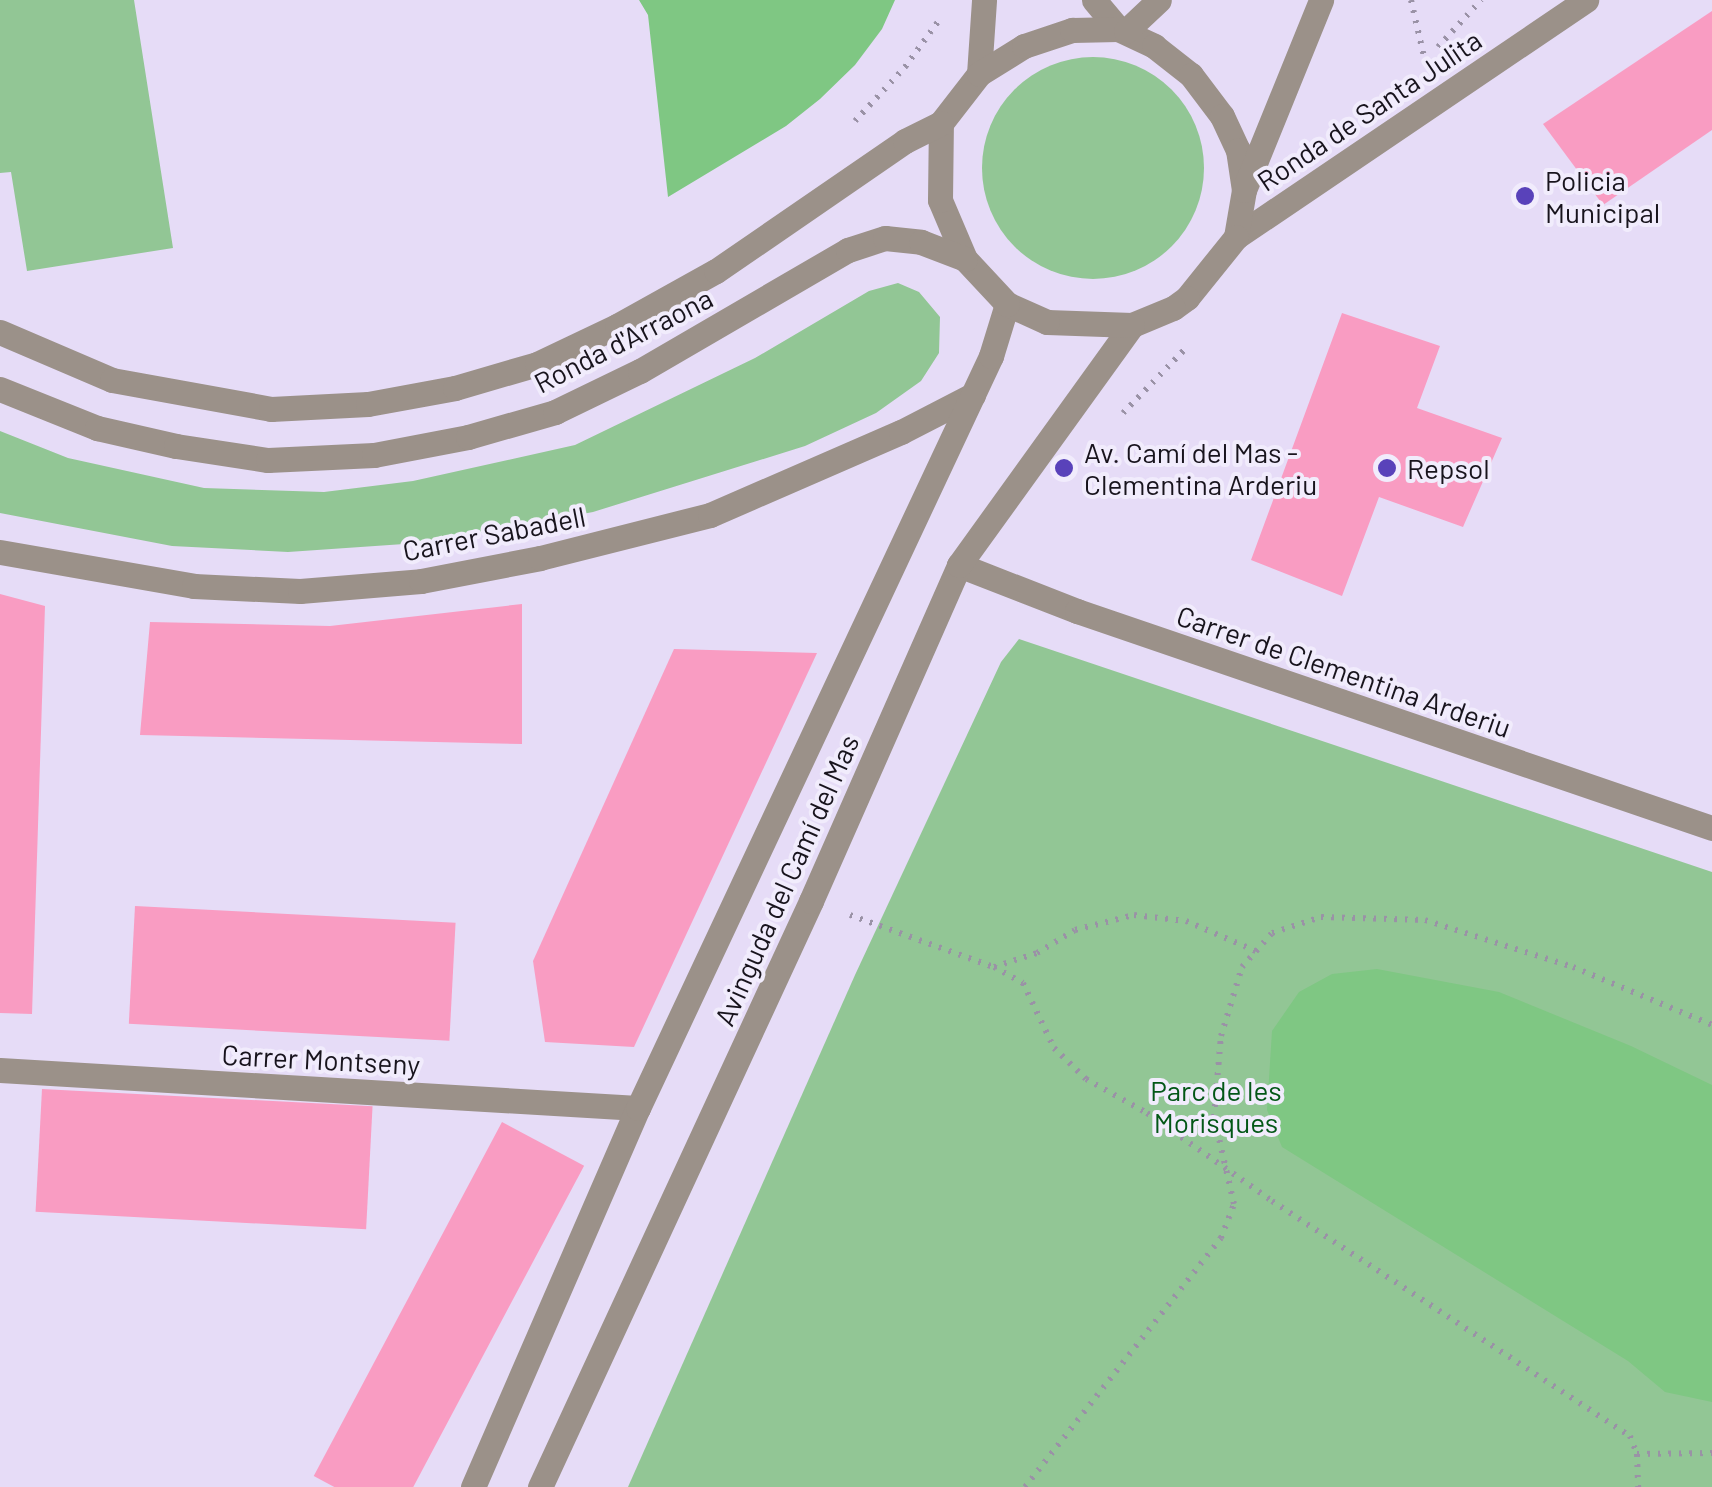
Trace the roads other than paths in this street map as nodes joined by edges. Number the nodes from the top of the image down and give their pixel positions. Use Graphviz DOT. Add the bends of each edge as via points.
graph roads {
  1 [pos="984,0"];
  2 [pos="1094,0"];
  3 [pos="1159,0"];
  4 [pos="1320,0"];
  5 [pos="1586,0"];
  6 [pos="1122,30"];
  7 [pos="979,74"];
  8 [pos="941,123"];
  9 [pos="1244,190"];
  10 [pos="1236,237"];
  11 [pos="964,259"];
  12 [pos="1007,304"];
  13 [pos="1132,326"];
  14 [pos="0,332"];
  15 [pos="0,389"];
  16 [pos="973,395"];
  17 [pos="0,552"];
  18 [pos="959,565"];
  19 [pos="1712,828"];
  20 [pos="0,1070"];
  21 [pos="638,1108"];
  22 [pos="474,1487"];
  23 [pos="540,1487"];
  1 -- 7 [label="street"];
  2 -- 6 [label="street"];
  3 -- 6 [label="street"];
  4 -- 9 [label="street"];
  5 -- 10 [label="street, Ronda de Santa Julita"];
  6 -- 7 [label="street" via="1056,35"];
  6 -- 9 [label="street" via="1190,75 1222,116 1238,150"];
  7 -- 8 [label="street"];
  8 -- 11 [label="street" via="940,200"];
  8 -- 14 [label="street, Ronda d'Arraona" via="716,270 617,326 537,364 456,388 368,404 271,409 112,380"];
  9 -- 10 [label="street"];
  10 -- 13 [label="street" via="1186,298"];
  11 -- 12 [label="street"];
  11 -- 15 [label="street, Ronda d'Arraona" via="920,242 884,238 848,250 556,412 374,455 268,460 176,446 97,428"];
  12 -- 13 [label="street" via="1047,322"];
  12 -- 16 [label="street, Avinguda del Camí del Mas"];
  13 -- 18 [label="street, Avinguda del Camí del Mas"];
  16 -- 17 [label="street, Carrer Sabadell" via="710,515 421,581 300,591 194,586"];
  16 -- 21 [label="street, Avinguda del Camí del Mas"];
  18 -- 19 [label="street, Carrer de Clementina Arderiu"];
  18 -- 23 [label="street, Avinguda del Camí del Mas"];
  20 -- 21 [label="street, Carrer Montseny"];
  21 -- 22 [label="street, Avinguda del Camí del Mas"];
}
